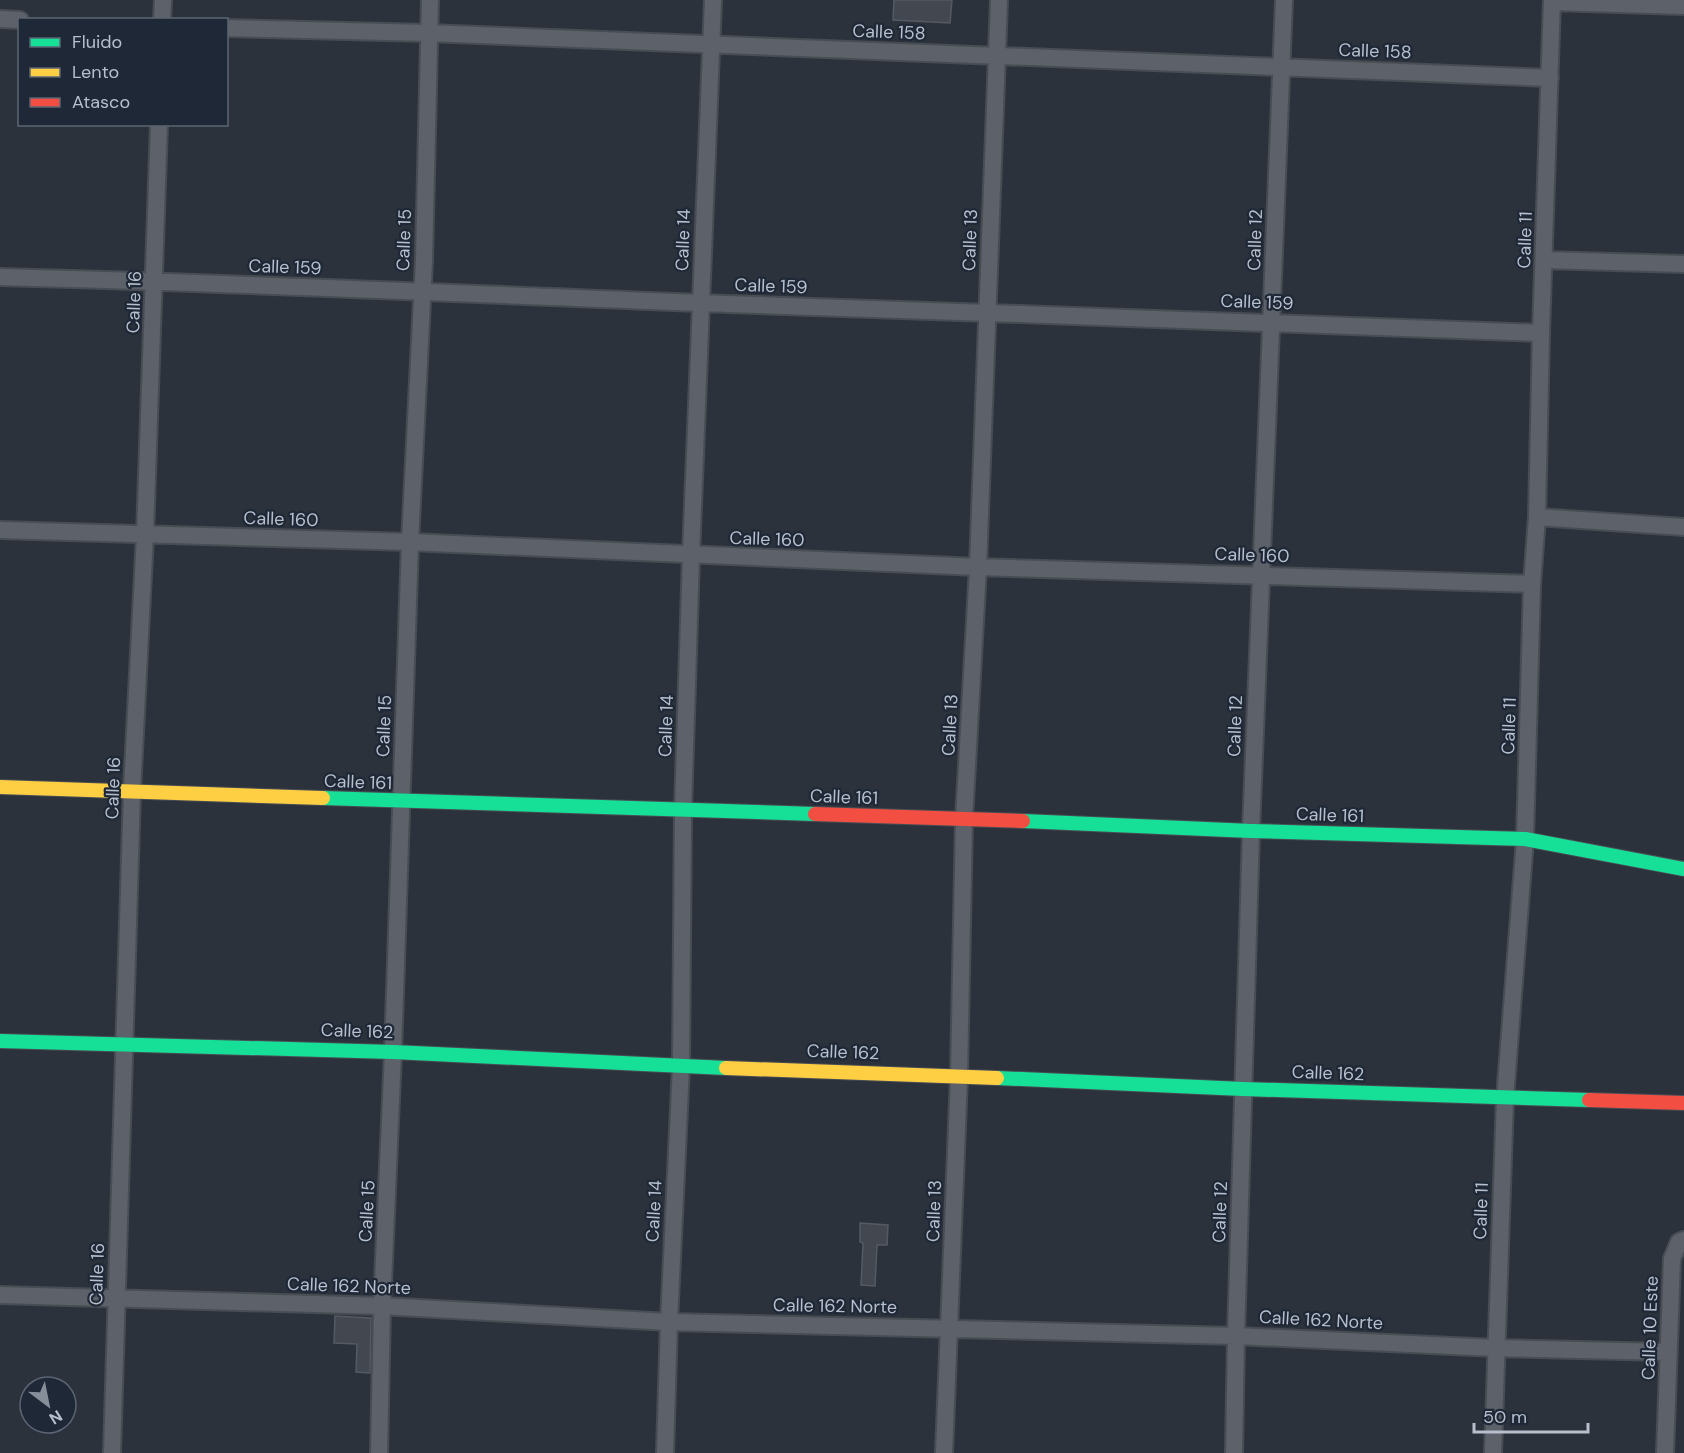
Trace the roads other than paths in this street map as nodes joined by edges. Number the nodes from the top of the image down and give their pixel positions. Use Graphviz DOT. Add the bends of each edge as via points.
graph roads {
  1 [pos="163,0"];
  2 [pos="429,0"];
  3 [pos="713,0"];
  4 [pos="999,0"];
  5 [pos="1284,0"];
  6 [pos="1552,1"];
  7 [pos="1684,6"];
  8 [pos="162,18"];
  9 [pos="0,19"];
  10 [pos="18,20"];
  11 [pos="228,28"];
  12 [pos="428,33"];
  13 [pos="710,46"];
  14 [pos="997,56"];
  15 [pos="1282,66"];
  16 [pos="1550,78"];
  17 [pos="159,126"];
  18 [pos="1544,260"];
  19 [pos="1684,264"];
  20 [pos="0,277"];
  21 [pos="154,281"];
  22 [pos="422,292"];
  23 [pos="700,303"];
  24 [pos="986,314"];
  25 [pos="1272,321"];
  26 [pos="1541,333"];
  27 [pos="1538,517"];
  28 [pos="1684,527"];
  29 [pos="0,530"];
  30 [pos="145,535"];
  31 [pos="410,542"];
  32 [pos="691,556"];
  33 [pos="978,567"];
  34 [pos="1261,575"];
  35 [pos="1532,584"];
  36 [pos="0,788"];
  37 [pos="132,791"];
  38 [pos="401,801"];
  39 [pos="683,810"];
  40 [pos="964,819"];
  41 [pos="1251,831"];
  42 [pos="1525,839"];
  43 [pos="1684,869"];
  44 [pos="0,1041"];
  45 [pos="124,1044"];
  46 [pos="393,1052"];
  47 [pos="681,1066"];
  48 [pos="959,1076"];
  49 [pos="1243,1089"];
  50 [pos="1504,1098"];
  51 [pos="1684,1103"];
  52 [pos="1682,1241"];
  53 [pos="0,1295"];
  54 [pos="116,1299"];
  55 [pos="382,1306"];
  56 [pos="669,1322"];
  57 [pos="950,1328"];
  58 [pos="1236,1336"];
  59 [pos="1496,1348"];
  60 [pos="1668,1352"];
  61 [pos="112,1453"];
  62 [pos="379,1453"];
  63 [pos="665,1453"];
  64 [pos="945,1453"];
  65 [pos="1234,1453"];
  66 [pos="1492,1453"];
  67 [pos="1665,1453"];
  1 -- 8 [label="street"];
  2 -- 12 [label="street, Calle 15"];
  3 -- 13 [label="street, Calle 14"];
  4 -- 14 [label="street, Calle 13"];
  5 -- 15 [label="street, Calle 12"];
  6 -- 7 [label="street"];
  6 -- 16 [label="street, Calle 11"];
  9 -- 10 [label="street"];
  11 -- 12 [label="street, Calle 158"];
  12 -- 13 [label="street, Calle 158"];
  12 -- 22 [label="street, Calle 15"];
  13 -- 14 [label="street, Calle 158"];
  13 -- 23 [label="street, Calle 14"];
  14 -- 15 [label="street, Calle 158"];
  14 -- 24 [label="street, Calle 13"];
  15 -- 16 [label="street, Calle 158"];
  15 -- 25 [label="street, Calle 12"];
  16 -- 18 [label="street, Calle 11"];
  17 -- 21 [label="street, Calle 16"];
  18 -- 19 [label="street"];
  18 -- 26 [label="street, Calle 11"];
  20 -- 21 [label="street, Calle 159"];
  21 -- 22 [label="street, Calle 159"];
  21 -- 30 [label="street, Calle 16"];
  22 -- 23 [label="street, Calle 159"];
  22 -- 31 [label="street, Calle 15"];
  23 -- 24 [label="street, Calle 159"];
  23 -- 32 [label="street, Calle 14"];
  24 -- 25 [label="street, Calle 159"];
  24 -- 33 [label="street, Calle 13"];
  25 -- 26 [label="street, Calle 159"];
  25 -- 34 [label="street, Calle 12"];
  26 -- 27 [label="street, Calle 11"];
  27 -- 28 [label="street"];
  27 -- 35 [label="street, Calle 11"];
  29 -- 30 [label="street, Calle 160"];
  30 -- 31 [label="street, Calle 160"];
  30 -- 37 [label="street, Calle 16"];
  31 -- 32 [label="street, Calle 160"];
  31 -- 38 [label="street, Calle 15"];
  32 -- 33 [label="street, Calle 160"];
  32 -- 39 [label="street, Calle 14"];
  33 -- 34 [label="street, Calle 160"];
  33 -- 40 [label="street, Calle 13"];
  34 -- 35 [label="street, Calle 160"];
  34 -- 41 [label="street, Calle 12"];
  35 -- 42 [label="street, Calle 11"];
  36 -- 37 [label="street, Calle 161"];
  37 -- 38 [label="street, Calle 161"];
  37 -- 45 [label="street, Calle 16"];
  38 -- 39 [label="street, Calle 161"];
  38 -- 46 [label="street, Calle 15"];
  39 -- 40 [label="street, Calle 161"];
  39 -- 47 [label="street, Calle 14"];
  40 -- 41 [label="street, Calle 161"];
  40 -- 48 [label="street, Calle 13"];
  41 -- 42 [label="street, Calle 161"];
  41 -- 49 [label="street, Calle 12"];
  42 -- 43 [label="street, Calle 161"];
  42 -- 50 [label="street, Calle 11"];
  44 -- 45 [label="street, Calle 162"];
  45 -- 46 [label="street, Calle 162"];
  45 -- 54 [label="street, Calle 16"];
  46 -- 47 [label="street, Calle 162"];
  46 -- 55 [label="street, Calle 15"];
  47 -- 48 [label="street, Calle 162"];
  47 -- 56 [label="street, Calle 14"];
  48 -- 49 [label="street, Calle 162"];
  48 -- 57 [label="street, Calle 13"];
  49 -- 50 [label="street, Calle 162"];
  49 -- 58 [label="street, Calle 12"];
  50 -- 51 [label="street, Calle 162"];
  50 -- 59 [label="street, Calle 11"];
  52 -- 60 [label="street, Calle 10 Este" via="1672,1259"];
  53 -- 54 [label="street, Calle 162 Norte"];
  54 -- 55 [label="street, Calle 162 Norte"];
  54 -- 61 [label="street, Calle 16"];
  55 -- 56 [label="street, Calle 162 Norte"];
  55 -- 62 [label="street, Calle 15"];
  56 -- 57 [label="street, Calle 162 Norte"];
  56 -- 63 [label="street, Calle 14"];
  57 -- 58 [label="street, Calle 162 Norte"];
  57 -- 64 [label="street, Calle 13"];
  58 -- 59 [label="street, Calle 162 Norte"];
  58 -- 65 [label="street, Calle 12"];
  59 -- 60 [label="street, Calle 162 Norte"];
  59 -- 66 [label="street, Calle 11"];
  60 -- 67 [label="street, Calle 10 Este"];
}
